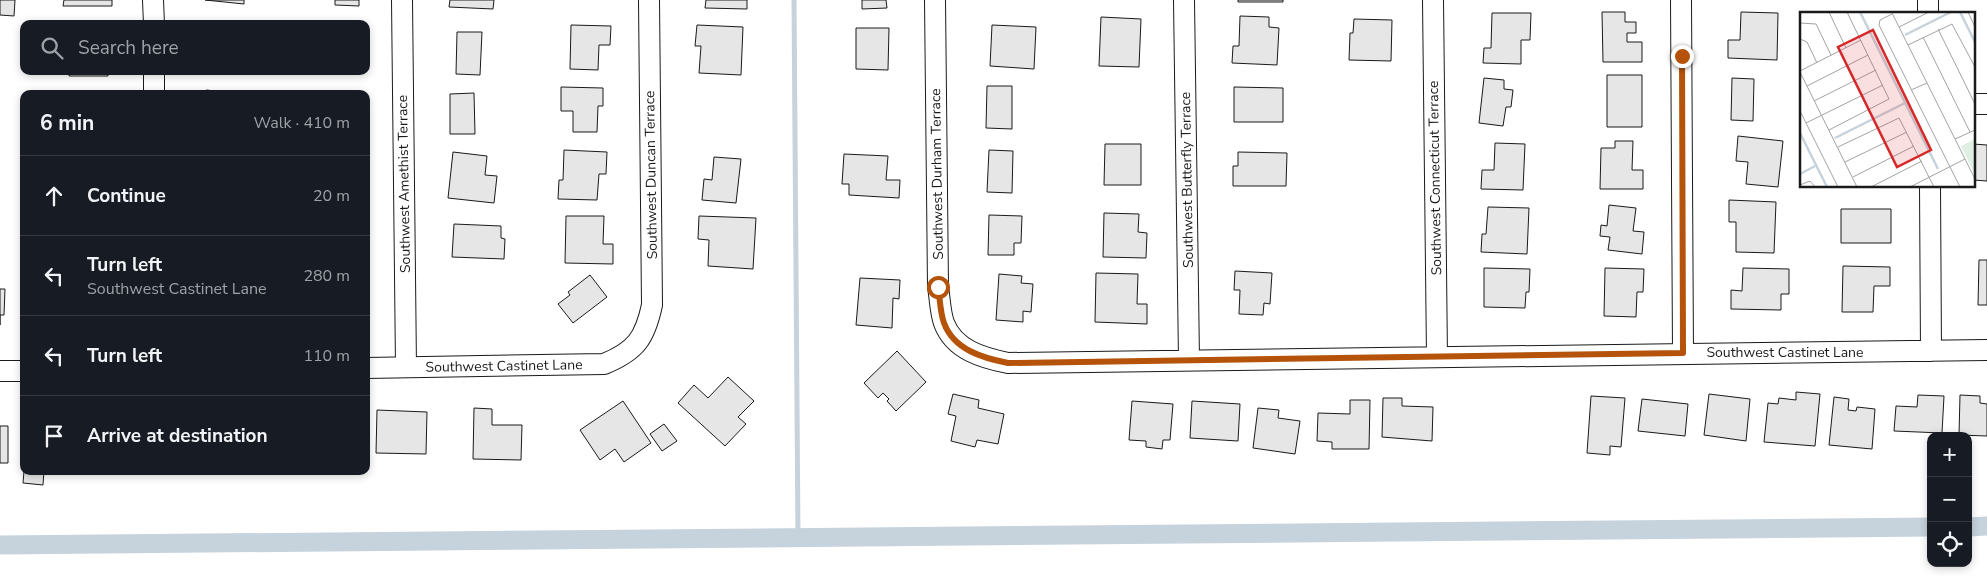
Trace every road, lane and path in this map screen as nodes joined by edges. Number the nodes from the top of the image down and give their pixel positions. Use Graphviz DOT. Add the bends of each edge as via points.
graph roads {
  1 [pos="153,0"];
  2 [pos="402,0"];
  3 [pos="649,0"];
  4 [pos="935,0"];
  5 [pos="1184,0"];
  6 [pos="1434,0"];
  7 [pos="1681,0"];
  8 [pos="154,20"];
  9 [pos="154,75"];
  10 [pos="154,90"];
  11 [pos="1974,104"];
  12 [pos="1987,104"];
  13 [pos="1930,188"];
  14 [pos="958,344"];
  15 [pos="636,346"];
  16 [pos="1987,350"];
  17 [pos="1930,351"];
  18 [pos="1683,353"];
  19 [pos="1437,357"];
  20 [pos="1189,360"];
  21 [pos="406,367"];
  22 [pos="370,368"];
  23 [pos="0,371"];
  24 [pos="20,371"];
  1 -- 8 [label="street"];
  2 -- 21 [label="street, Southwest Amethist Terrace"];
  3 -- 15 [label="street, Southwest Duncan Terrace" via="652,305 647,327"];
  4 -- 14 [label="street, Southwest Durham Terrace" via="938,287 944,323"];
  5 -- 20 [label="street, Southwest Butterfly Terrace"];
  6 -- 19 [label="street, Southwest Connecticut Terrace"];
  7 -- 18 [label="street"];
  9 -- 10 [label="street"];
  11 -- 12 [label="street"];
  13 -- 17 [label="street"];
  14 -- 20 [label="street, Southwest Castinet Lane" via="982,358 1008,363"];
  15 -- 21 [label="street, Southwest Castinet Lane" via="622,357 604,364"];
  16 -- 17 [label="street, Southwest Castinet Lane"];
  17 -- 18 [label="street, Southwest Castinet Lane"];
  18 -- 19 [label="street, Southwest Castinet Lane"];
  19 -- 20 [label="street, Southwest Castinet Lane"];
  21 -- 22 [label="street, Southwest Castinet Lane"];
  23 -- 24 [label="street"];
}
